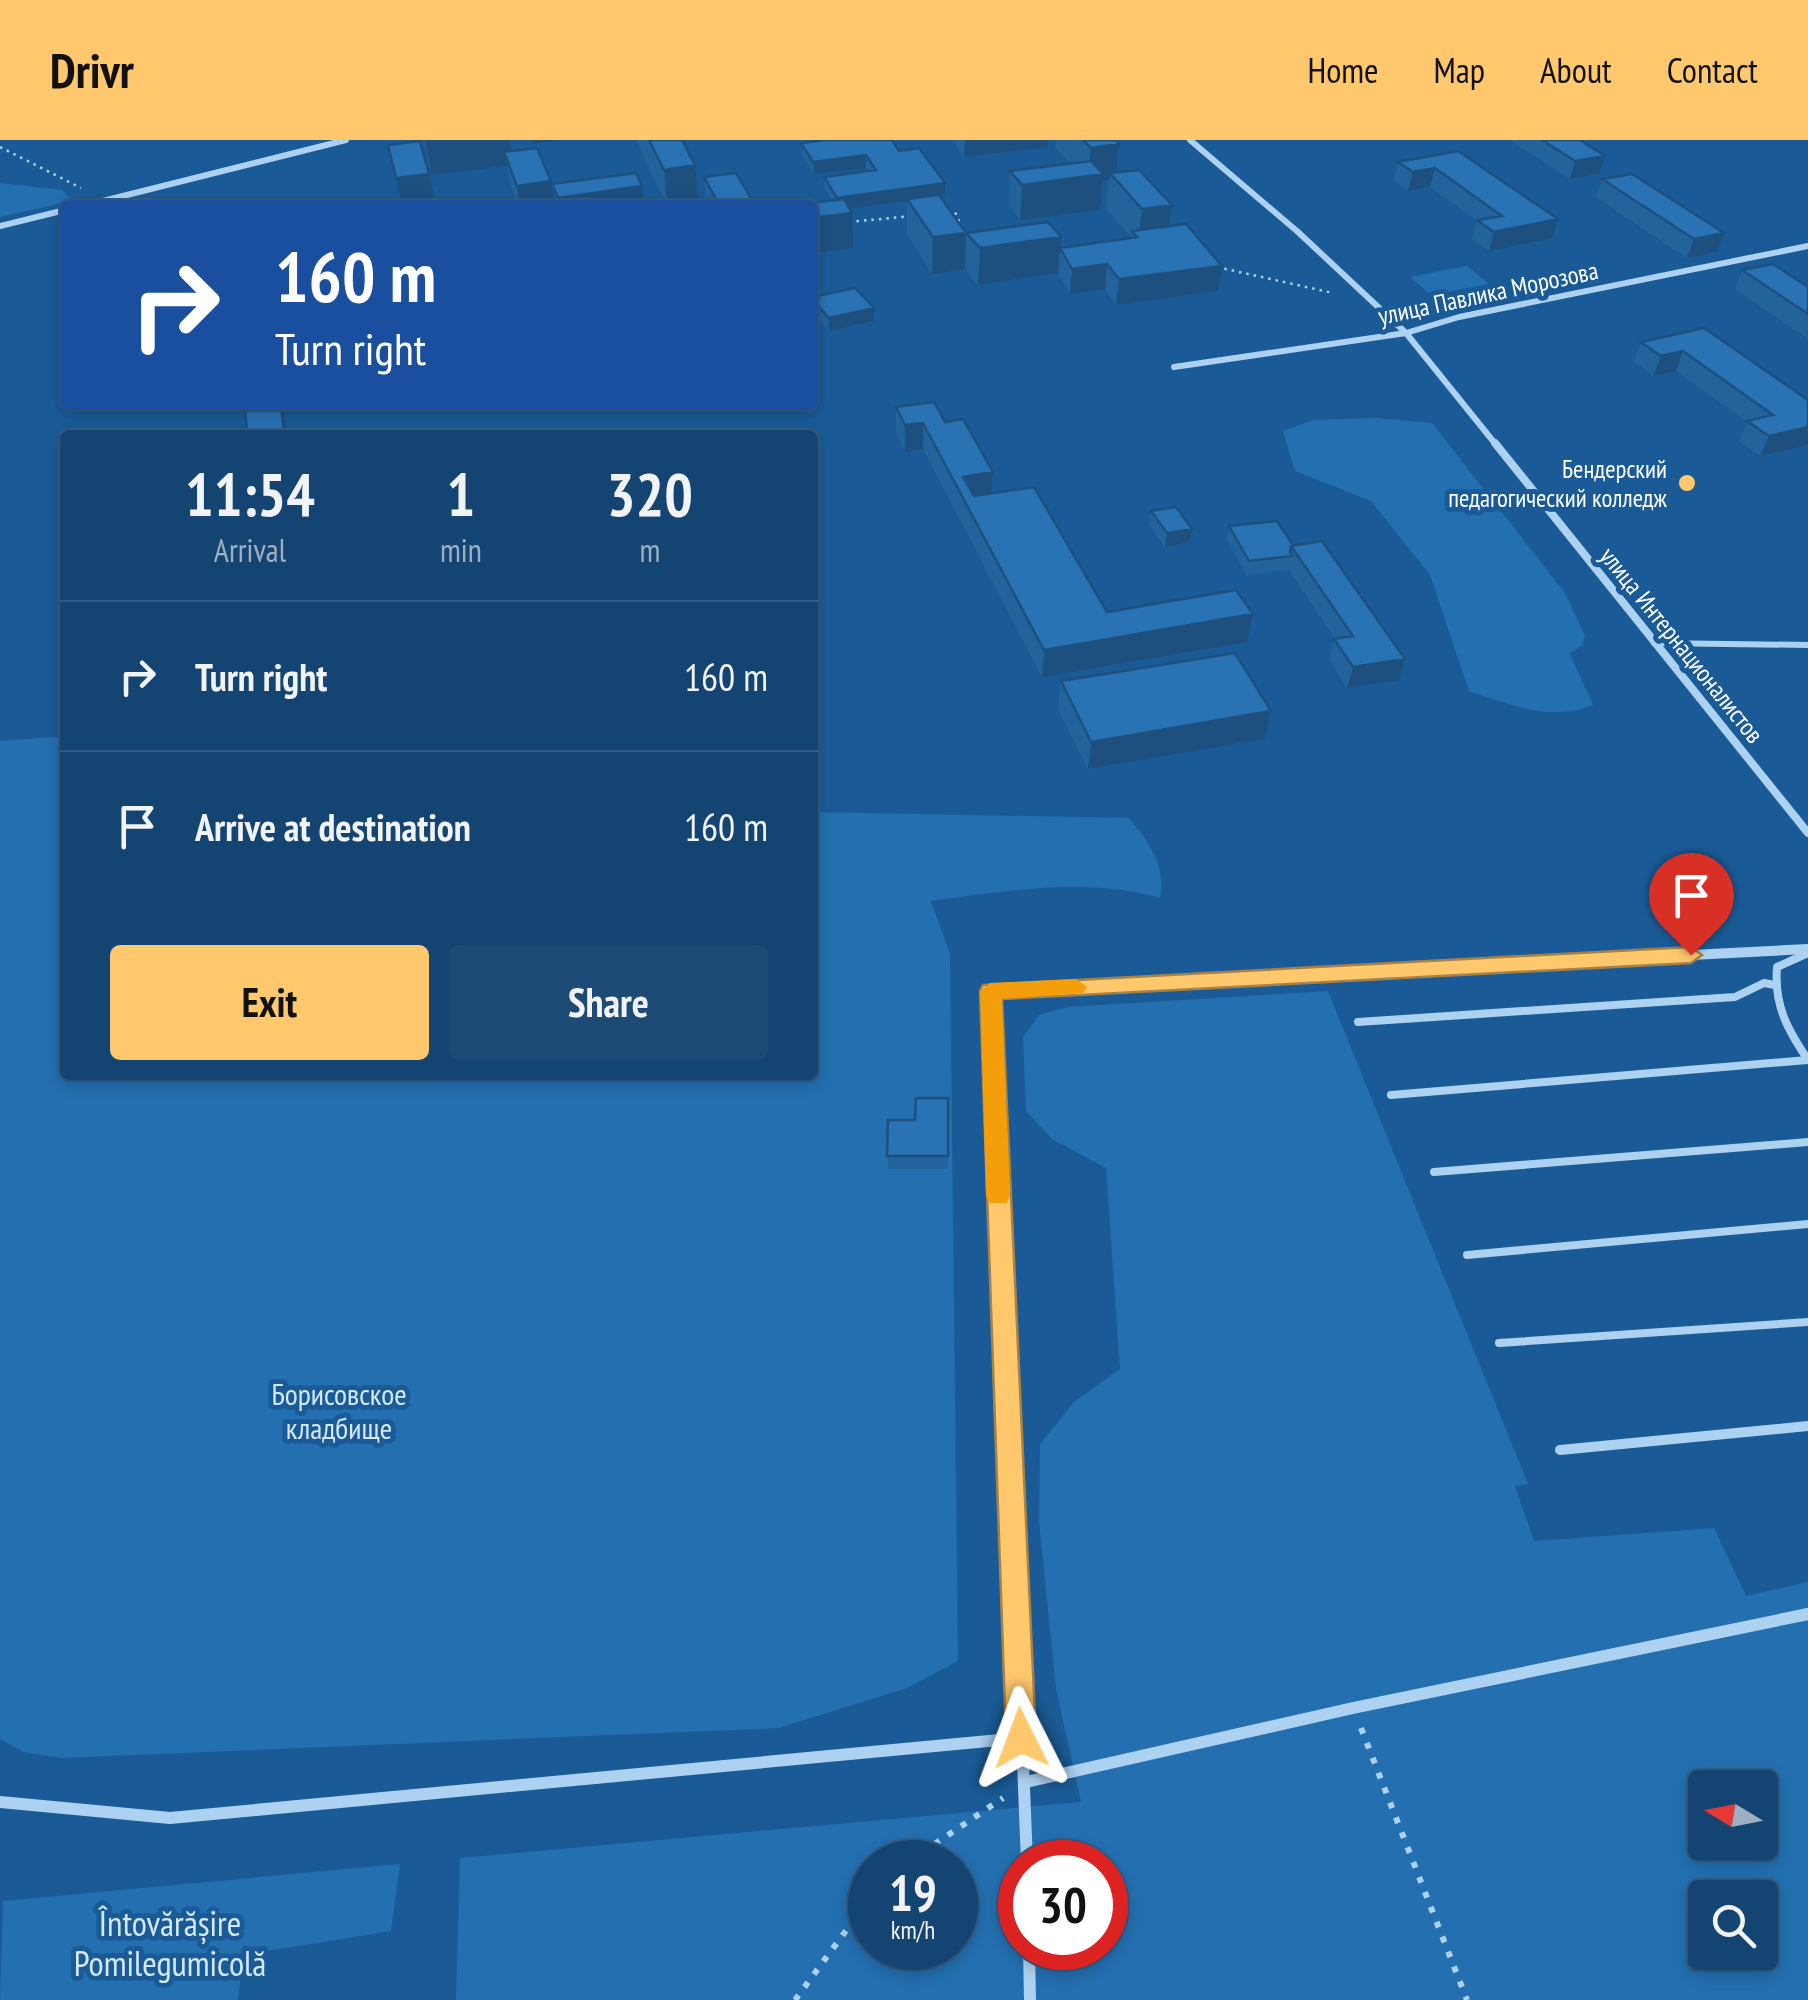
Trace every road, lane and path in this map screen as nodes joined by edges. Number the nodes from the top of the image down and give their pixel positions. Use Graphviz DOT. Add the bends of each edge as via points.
graph roads {
  1 [pos="346,140"];
  2 [pos="1190,140"];
  3 [pos="0,147"];
  4 [pos="106,200"];
  5 [pos="60,211"];
  6 [pos="937,214"];
  7 [pos="920,216"];
  8 [pos="849,222"];
  9 [pos="0,226"];
  10 [pos="960,226"];
  11 [pos="1808,246"];
  12 [pos="1215,267"];
  13 [pos="1370,300"];
  14 [pos="1406,333"];
  15 [pos="1174,367"];
  16 [pos="1654,644"];
  17 [pos="1808,645"];
  18 [pos="1808,833"];
  19 [pos="1808,951"];
  20 [pos="1775,984"];
  21 [pos="1358,1022"];
  22 [pos="1808,1060"];
  23 [pos="1392,1095"];
  24 [pos="1808,1142"];
  25 [pos="1434,1172"];
  26 [pos="1808,1224"];
  27 [pos="1467,1254"];
  28 [pos="1808,1322"];
  29 [pos="1499,1343"];
  30 [pos="1808,1426"];
  31 [pos="1560,1450"];
  32 [pos="1808,1614"];
  33 [pos="1353,1708"];
  34 [pos="1021,1738"];
  35 [pos="1026,1782"];
  36 [pos="0,1802"];
  37 [pos="940,1840"];
  38 [pos="1027,1840"];
  39 [pos="848,1928"];
  40 [pos="1029,1970"];
  41 [pos="795,2000"];
  42 [pos="1030,2000"];
  43 [pos="1467,2000"];
  1 -- 4 [label="street"];
  2 -- 13 [label="street, улица Интернационалистов"];
  3 -- 4 [label="path"];
  5 -- 9 [label="street"];
  6 -- 10 [label="path" via="955,212"];
  7 -- 8 [label="path"];
  11 -- 14 [label="street, улица Павлика Морозова"];
  12 -- 13 [label="path"];
  13 -- 14 [label="street, улица Интернационалистов"];
  14 -- 15 [label="street, улица Павлика Морозова"];
  14 -- 16 [label="street, улица Интернационалистов"];
  16 -- 17 [label="lane"];
  16 -- 18 [label="street, улица Интернационалистов"];
  19 -- 20 [label="lane" via="1777,967"];
  19 -- 34 [label="street" via="990,991"];
  20 -- 21 [label="lane" via="1764,982 1736,997"];
  20 -- 22 [label="lane" via="1784,1027"];
  22 -- 23 [label="lane"];
  24 -- 25 [label="lane"];
  26 -- 27 [label="lane"];
  28 -- 29 [label="lane"];
  30 -- 31 [label="lane"];
  32 -- 33 [label="street"];
  33 -- 35 [label="street"];
  33 -- 43 [label="path"];
  34 -- 35 [label="street"];
  34 -- 36 [label="street" via="170,1818"];
  35 -- 37 [label="path"];
  35 -- 38 [label="street"];
  39 -- 41 [label="path"];
  40 -- 42 [label="street"];
}
